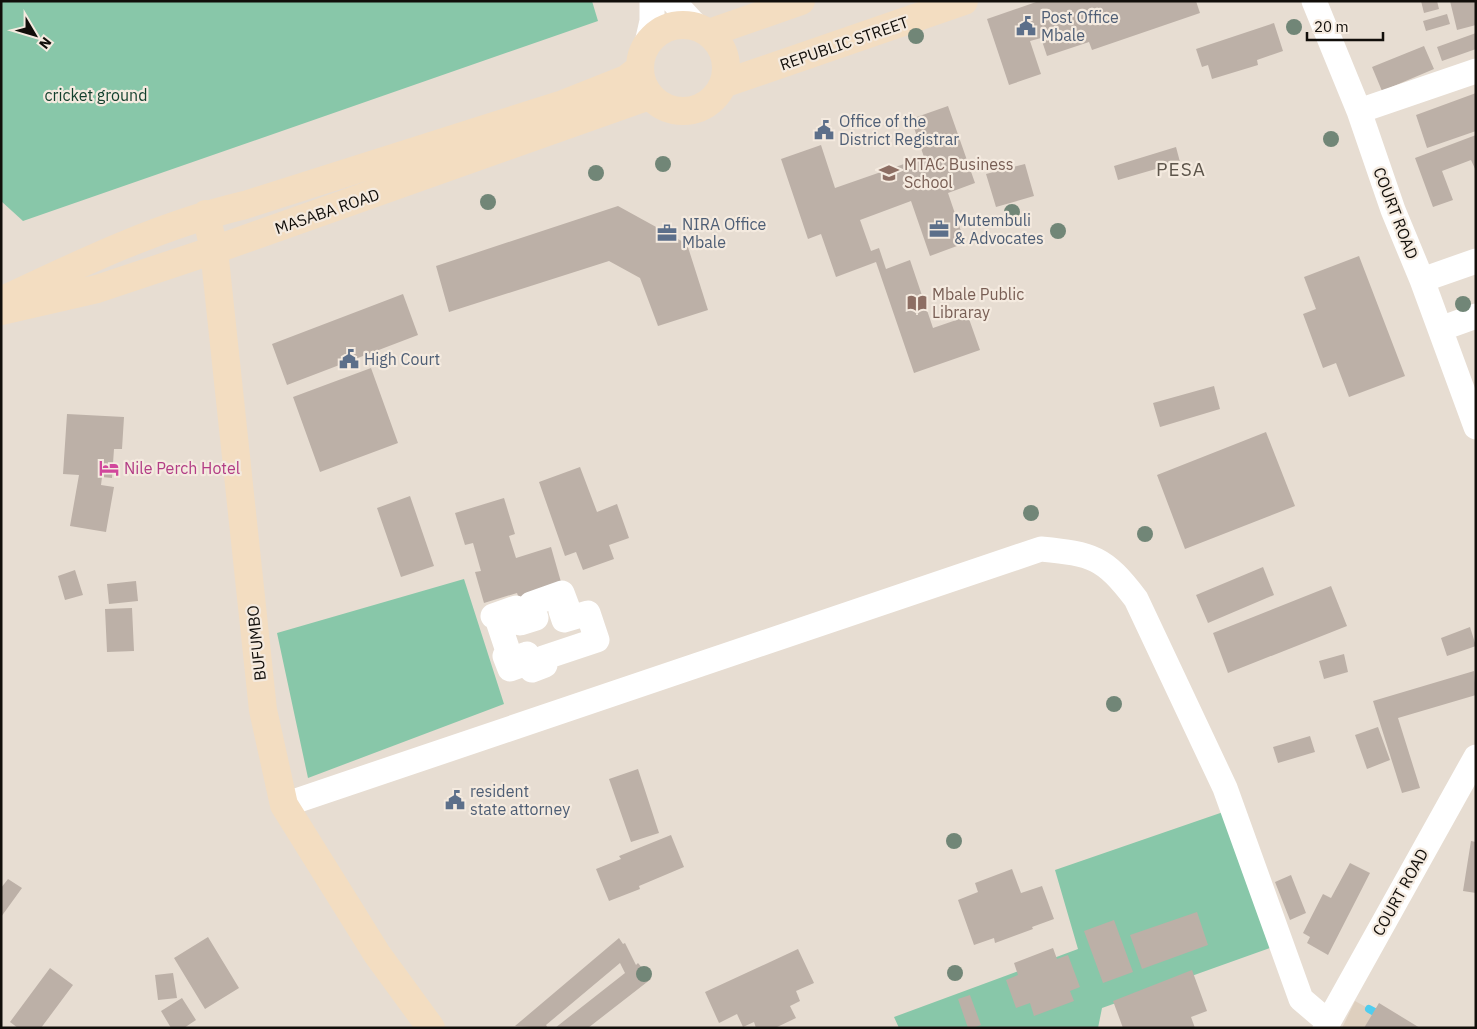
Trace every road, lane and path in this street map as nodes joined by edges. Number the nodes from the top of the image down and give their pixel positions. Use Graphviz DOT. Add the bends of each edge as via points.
graph roads {
  1 [pos="652,1"];
  2 [pos="673,1"];
  3 [pos="801,1"];
  4 [pos="964,1"];
  5 [pos="1314,1"];
  6 [pos="703,30"];
  7 [pos="647,43"];
  8 [pos="639,69"];
  9 [pos="1476,71"];
  10 [pos="724,84"];
  11 [pos="648,96"];
  12 [pos="1359,111"];
  13 [pos="206,214"];
  14 [pos="214,250"];
  15 [pos="1476,261"];
  16 [pos="1422,280"];
  17 [pos="1,300"];
  18 [pos="1,311"];
  19 [pos="1476,316"];
  20 [pos="1440,329"];
  21 [pos="1476,427"];
  22 [pos="493,616"];
  23 [pos="1476,757"];
  24 [pos="284,805"];
  25 [pos="1326,1025"];
  26 [pos="431,1028"];
  1 -- 7 [label="street"];
  2 -- 6 [label="street"];
  3 -- 6 [label="street"];
  4 -- 10 [label="street, REPUBLIC STREET"];
  5 -- 12 [label="street, COURT ROAD"];
  6 -- 7 [label="street" via="679,25 661,30"];
  6 -- 10 [label="street" via="721,47 726,65"];
  7 -- 8 [label="street"];
  8 -- 11 [label="street"];
  8 -- 13 [label="street" via="626,80 564,104"];
  9 -- 12 [label="street"];
  10 -- 11 [label="street" via="710,102 690,112 667,109"];
  11 -- 14 [label="street, MASABA ROAD"];
  12 -- 16 [label="street, COURT ROAD" via="1393,210"];
  13 -- 14 [label="street, BUFUMBO"];
  13 -- 17 [label="street" via="85,260"];
  14 -- 18 [label="street, MASABA ROAD" via="98,289"];
  14 -- 24 [label="street, BUFUMBO" via="264,710"];
  15 -- 16 [label="street"];
  16 -- 20 [label="street, COURT ROAD"];
  19 -- 20 [label="street"];
  20 -- 21 [label="street, COURT ROAD"];
  22 -- 22 [label="street" via="516,608 520,623 536,618 531,604 562,594 568,609 561,611 564,620 588,612 597,640 543,658 545,665 532,670 527,654 521,656 524,664 510,669 504,638 496,615"];
  23 -- 25 [label="street, COURT ROAD"];
  24 -- 25 [label="street" via="1040,549 1068,551 1095,558 1119,576 1136,599 1225,788 1301,998"];
  24 -- 26 [label="street, BUFUMBO" via="377,954"];
}
